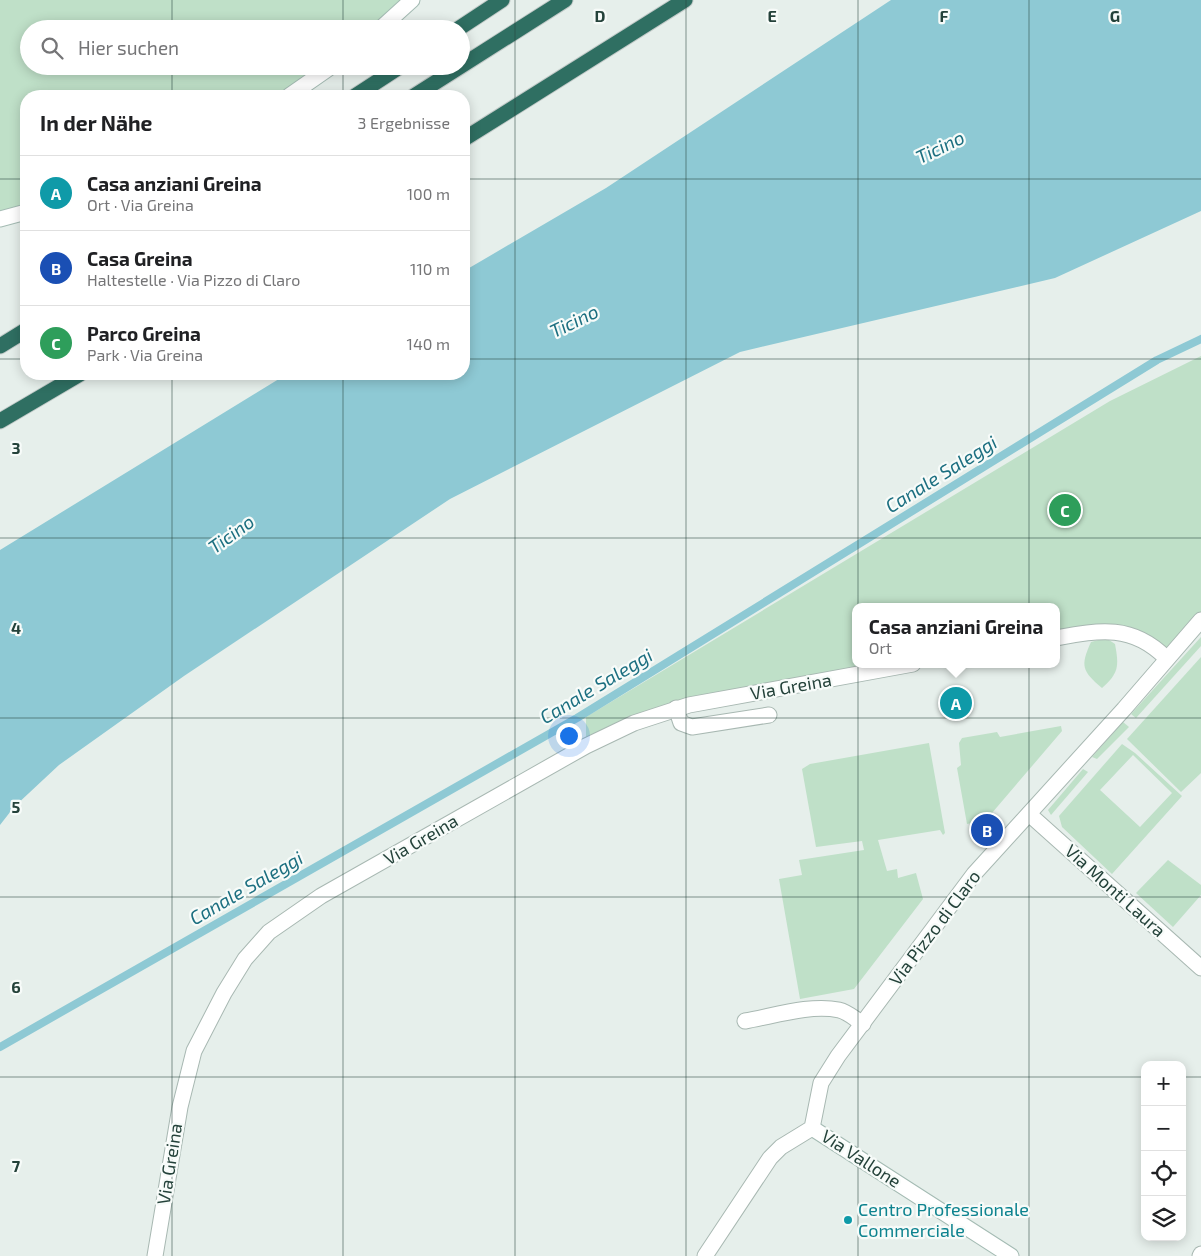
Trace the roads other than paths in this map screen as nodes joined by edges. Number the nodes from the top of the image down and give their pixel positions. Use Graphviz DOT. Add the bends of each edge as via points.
graph roads {
  1 [pos="412,0"];
  2 [pos="502,0"];
  3 [pos="565,0"];
  4 [pos="685,0"];
  5 [pos="390,20"];
  6 [pos="470,21"];
  7 [pos="470,60"];
  8 [pos="319,75"];
  9 [pos="387,75"];
  10 [pos="447,75"];
  11 [pos="298,90"];
  12 [pos="364,90"];
  13 [pos="423,90"];
  14 [pos="470,136"];
  15 [pos="20,214"];
  16 [pos="0,219"];
  17 [pos="20,334"];
  18 [pos="0,346"];
  19 [pos="70,380"];
  20 [pos="0,421"];
  21 [pos="1201,620"];
  22 [pos="1060,637"];
  23 [pos="1166,658"];
  24 [pos="891,668"];
  25 [pos="676,708"];
  26 [pos="768,715"];
  27 [pos="1029,814"];
  28 [pos="1201,968"];
  29 [pos="745,1021"];
  30 [pos="862,1024"];
  31 [pos="812,1128"];
  32 [pos="155,1256"];
  33 [pos="706,1256"];
  34 [pos="1011,1256"];
  1 -- 5 [label="street"];
  2 -- 6 [label="highway"];
  3 -- 7 [label="highway"];
  4 -- 14 [label="highway"];
  8 -- 11 [label="street"];
  9 -- 12 [label="highway"];
  10 -- 13 [label="highway"];
  15 -- 16 [label="street"];
  17 -- 18 [label="highway"];
  19 -- 20 [label="highway"];
  21 -- 23 [label="street, Via Pizzo di Claro"];
  22 -- 23 [label="street" via="1104,631 1124,633 1138,637"];
  23 -- 27 [label="street, Via Pizzo di Claro"];
  24 -- 25 [label="street, Via Greina"];
  25 -- 26 [label="street" via="681,723 692,728"];
  25 -- 32 [label="street, Via Greina" via="634,723 586,746 321,896 258,942 224,993 194,1051 180,1107"];
  27 -- 28 [label="street, Via Monti Laura"];
  27 -- 30 [label="street, Via Pizzo di Claro" via="974,874"];
  29 -- 30 [label="street" via="831,1009 841,1010"];
  30 -- 31 [label="street, Via Pizzo di Claro" via="821,1083"];
  31 -- 33 [label="street" via="770,1158"];
  31 -- 34 [label="street, Via Vallone"];
}
